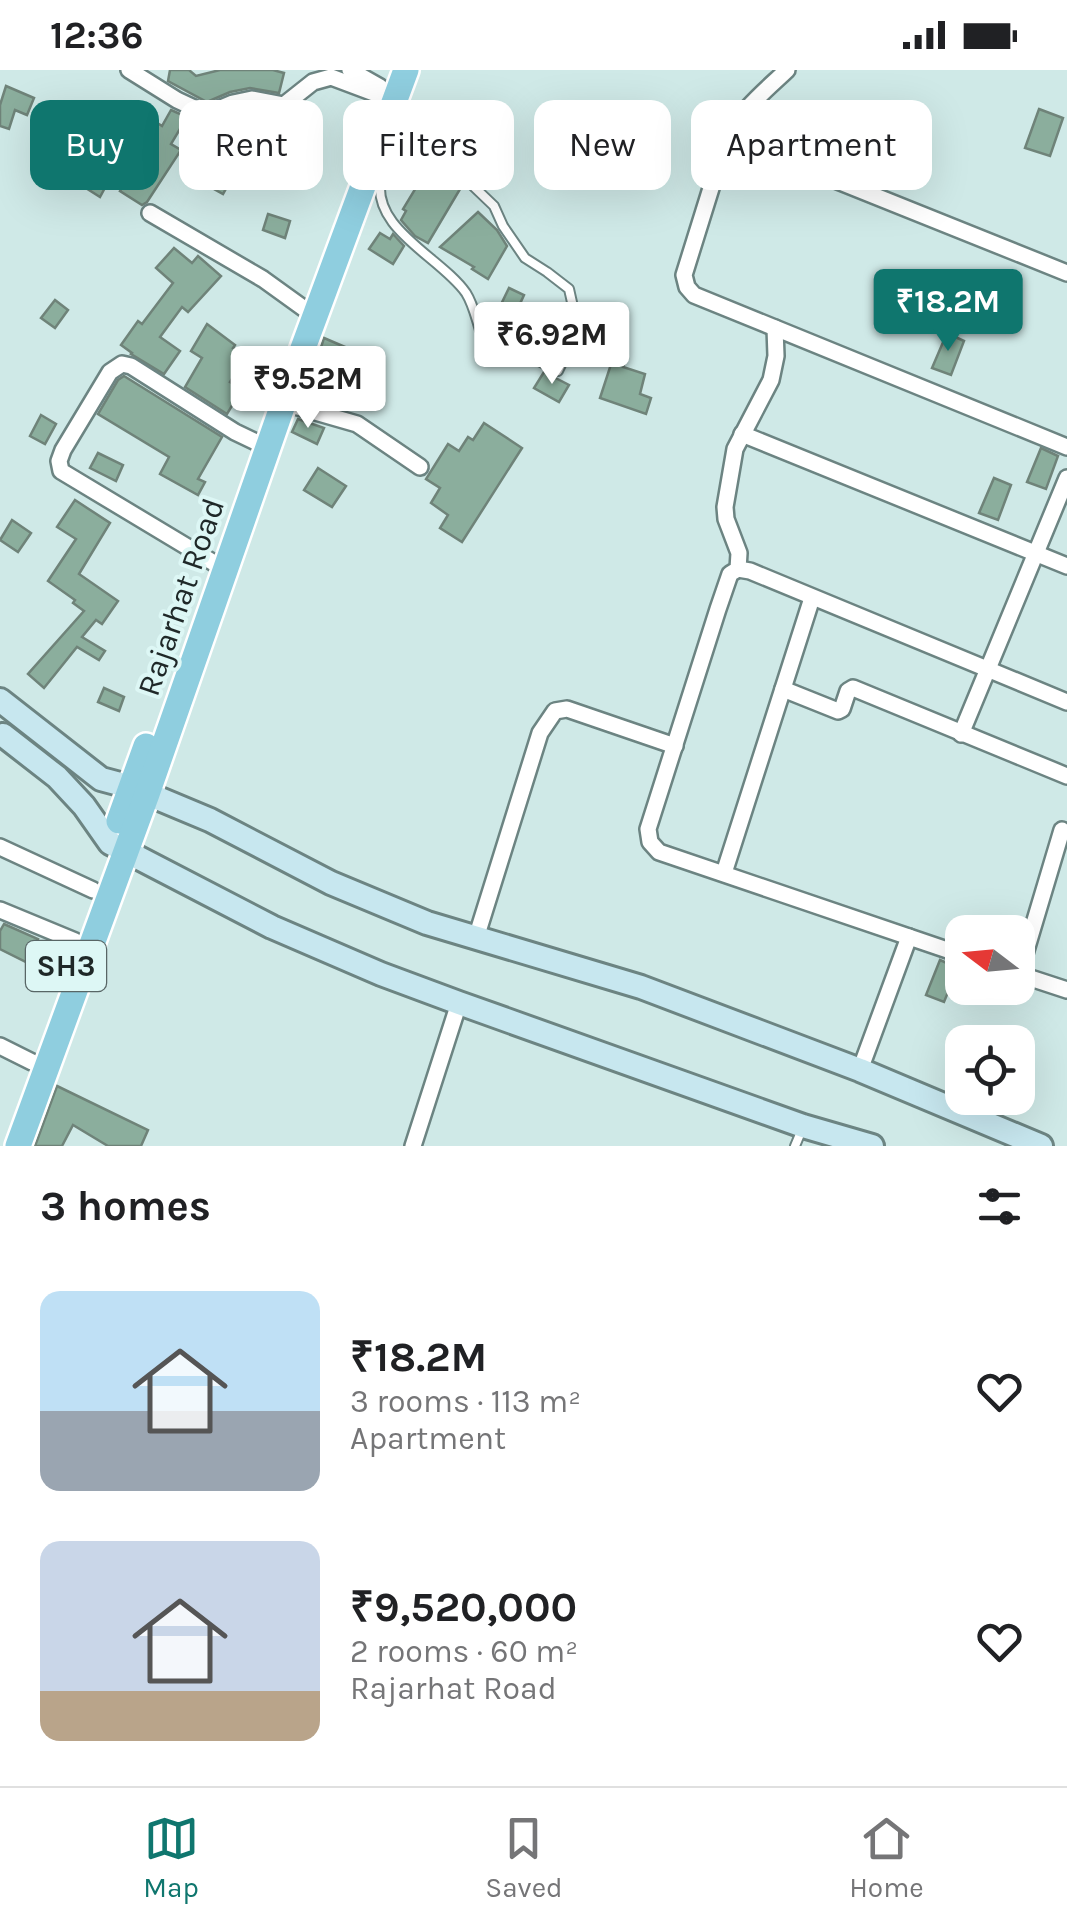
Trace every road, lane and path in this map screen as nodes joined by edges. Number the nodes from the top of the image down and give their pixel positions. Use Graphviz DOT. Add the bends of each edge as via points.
graph roads {
  1 [pos="128,70"];
  2 [pos="406,70"];
  3 [pos="787,70"];
  4 [pos="326,74"];
  5 [pos="376,82"];
  6 [pos="755,100"];
  7 [pos="368,190"];
  8 [pos="380,190"];
  9 [pos="477,190"];
  10 [pos="710,190"];
  11 [pos="860,190"];
  12 [pos="150,213"];
  13 [pos="1067,273"];
  14 [pos="306,310"];
  15 [pos="775,328"];
  16 [pos="284,403"];
  17 [pos="742,434"];
  18 [pos="258,443"];
  19 [pos="1067,447"];
  20 [pos="420,467"];
  21 [pos="1067,478"];
  22 [pos="1036,554"];
  23 [pos="214,562"];
  24 [pos="1067,566"];
  25 [pos="738,569"];
  26 [pos="812,598"];
  27 [pos="989,670"];
  28 [pos="783,689"];
  29 [pos="0,700"];
  30 [pos="1067,702"];
  31 [pos="1,734"];
  32 [pos="962,734"];
  33 [pos="676,746"];
  34 [pos="1067,776"];
  35 [pos="139,790"];
  36 [pos="1062,830"];
  37 [pos="0,847"];
  38 [pos="118,847"];
  39 [pos="724,873"];
  40 [pos="93,890"];
  41 [pos="0,910"];
  42 [pos="1035,918"];
  43 [pos="909,936"];
  44 [pos="476,938"];
  45 [pos="75,941"];
  46 [pos="945,949"];
  47 [pos="1035,980"];
  48 [pos="1067,990"];
  49 [pos="459,1003"];
  50 [pos="0,1046"];
  51 [pos="32,1062"];
  52 [pos="860,1070"];
  53 [pos="799,1136"];
  54 [pos="2,1146"];
  55 [pos="18,1146"];
  56 [pos="413,1146"];
  57 [pos="872,1146"];
  58 [pos="1041,1146"];
  1 -- 4 [label="street" via="208,114 252,99 284,105"];
  2 -- 5 [label="main road, Rajarhat Road / SH3"];
  3 -- 6 [label="street"];
  4 -- 5 [label="street"];
  5 -- 14 [label="main road, Rajarhat Road / SH3"];
  7 -- 16 [label="main road, Rajarhat Road / SH3"];
  8 -- 9 [label="lane" via="386,213 468,295 480,330 558,371 578,328 569,289 525,258"];
  10 -- 15 [label="street" via="684,275 687,287"];
  11 -- 13 [label="street"];
  12 -- 14 [label="street"];
  14 -- 18 [label="main road, Rajarhat Road / SH3"];
  15 -- 17 [label="street" via="771,380"];
  15 -- 19 [label="street"];
  16 -- 20 [label="street" via="357,424"];
  16 -- 35 [label="main road, Rajarhat Road / SH3"];
  17 -- 22 [label="street"];
  17 -- 25 [label="street" via="725,507 740,553"];
  18 -- 23 [label="main road, Rajarhat Road / SH3"];
  18 -- 23 [label="street" via="122,364 110,372 62,450 62,470"];
  21 -- 22 [label="street"];
  22 -- 24 [label="street"];
  22 -- 27 [label="street"];
  23 -- 35 [label="main road, Rajarhat Road / SH3"];
  25 -- 26 [label="street"];
  25 -- 33 [label="street" via="730,574"];
  26 -- 27 [label="street"];
  26 -- 28 [label="street"];
  27 -- 30 [label="street"];
  27 -- 32 [label="street"];
  28 -- 32 [label="street" via="838,711 853,688"];
  28 -- 39 [label="street"];
  29 -- 35 [label="main road" via="102,779"];
  31 -- 38 [label="main road" via="73,781"];
  32 -- 34 [label="street"];
  33 -- 39 [label="street" via="648,829 650,842 659,852"];
  33 -- 44 [label="street" via="567,709 554,712 540,733"];
  35 -- 38 [label="main road, Rajarhat Road / SH3"];
  35 -- 44 [label="main road" via="331,883"];
  36 -- 42 [label="street"];
  37 -- 40 [label="street"];
  38 -- 40 [label="main road, Rajarhat Road / SH3"];
  38 -- 49 [label="main road" via="272,928"];
  38 -- 55 [label="main road, Rajarhat Road / SH3"];
  39 -- 43 [label="street"];
  40 -- 45 [label="main road, Rajarhat Road / SH3"];
  41 -- 45 [label="street"];
  43 -- 46 [label="street"];
  43 -- 52 [label="street"];
  44 -- 52 [label="main road" via="641,986"];
  45 -- 51 [label="main road, Rajarhat Road / SH3"];
  47 -- 48 [label="street"];
  49 -- 53 [label="main road"];
  49 -- 56 [label="street"];
  50 -- 51 [label="street"];
  51 -- 54 [label="main road, Rajarhat Road / SH3"];
  52 -- 58 [label="main road"];
  53 -- 57 [label="main road"];
}
